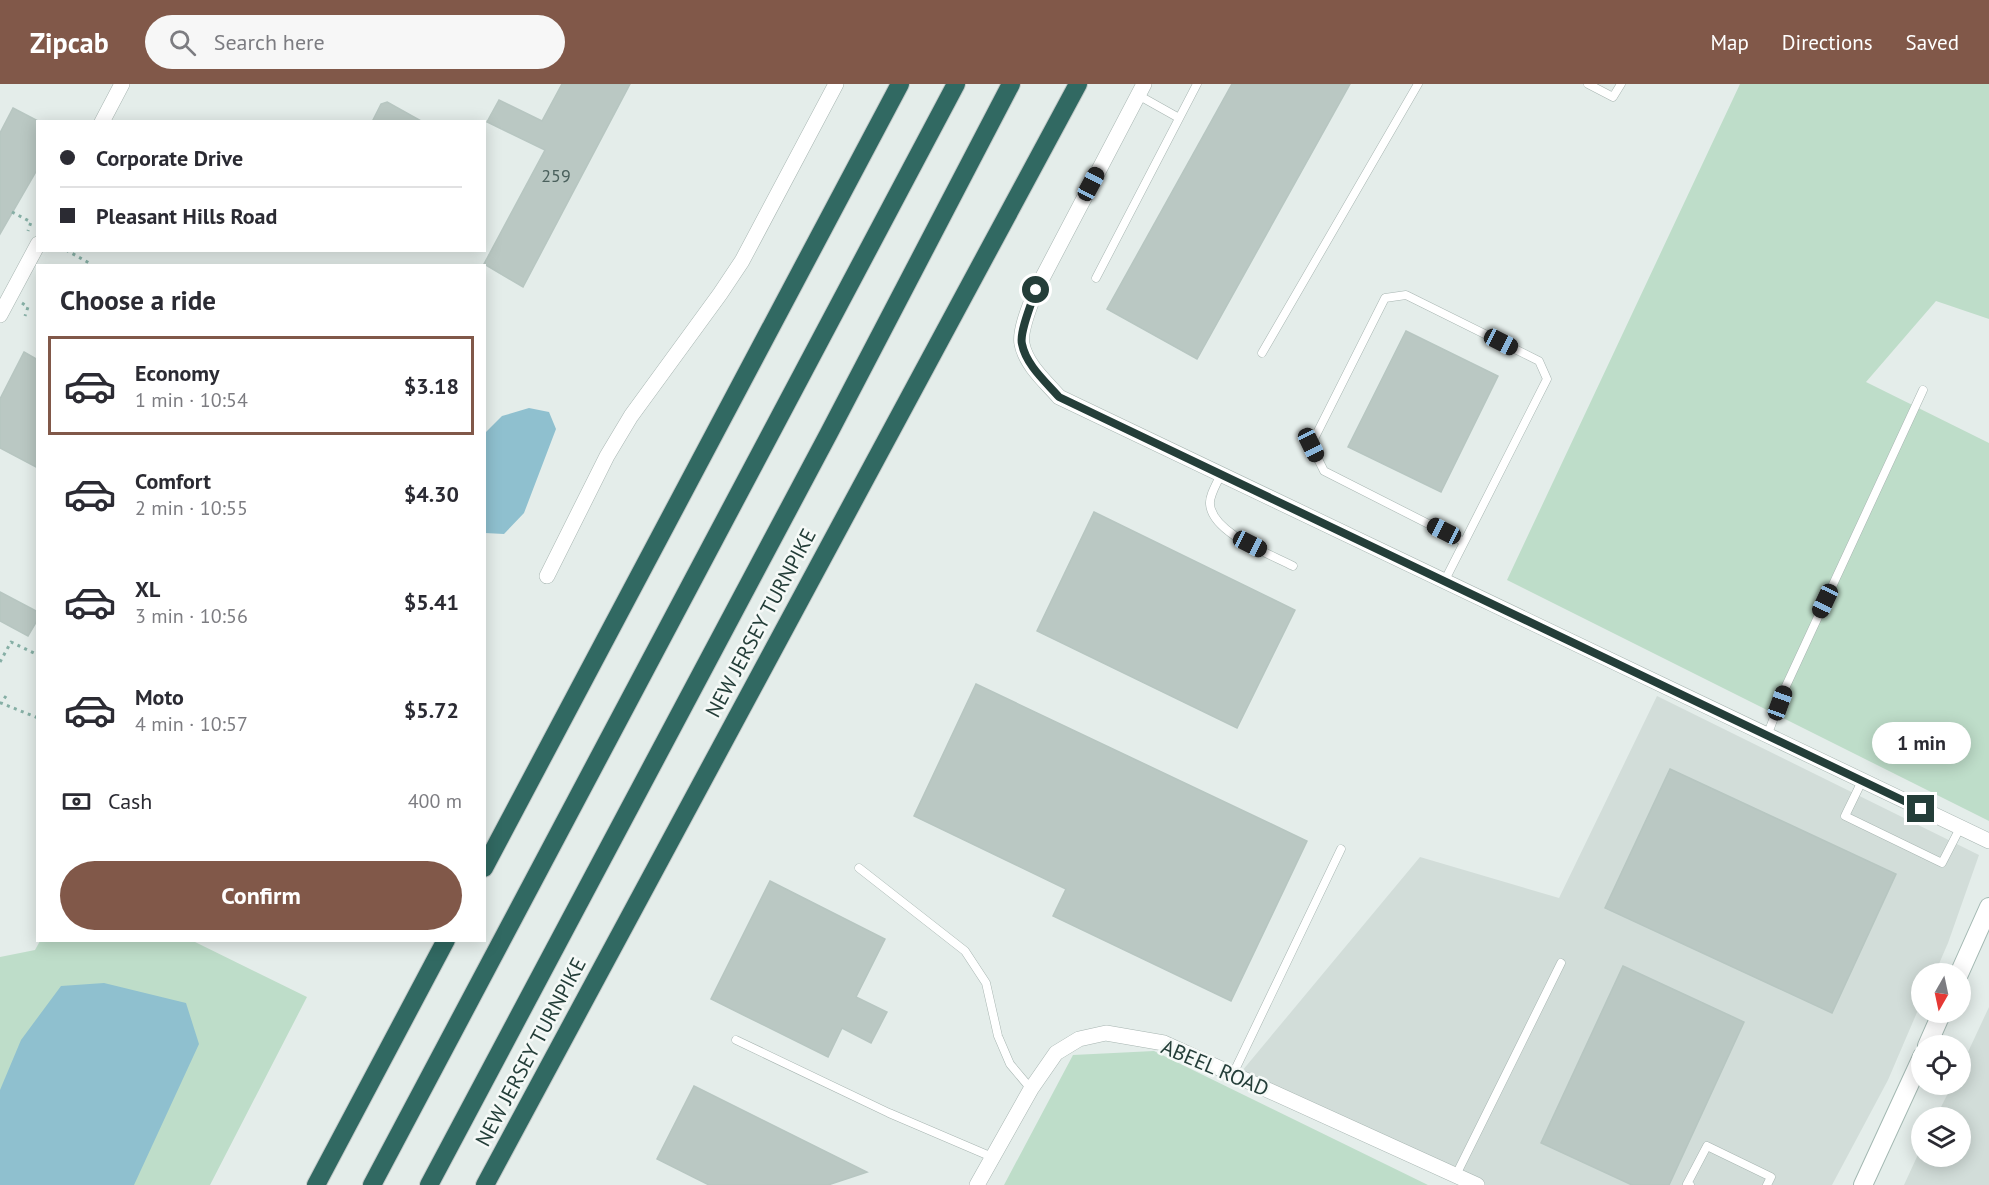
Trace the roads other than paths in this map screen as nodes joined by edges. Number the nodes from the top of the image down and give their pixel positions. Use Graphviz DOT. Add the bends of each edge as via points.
graph roads {
  1 [pos="122,84"];
  2 [pos="836,84"];
  3 [pos="900,84"];
  4 [pos="956,84"];
  5 [pos="1011,84"];
  6 [pos="1078,84"];
  7 [pos="1197,84"];
  8 [pos="1418,84"];
  9 [pos="1588,84"];
  10 [pos="1621,84"];
  11 [pos="1141,89"];
  12 [pos="1179,118"];
  13 [pos="103,120"];
  14 [pos="35,239"];
  15 [pos="1095,278"];
  16 [pos="0,315"];
  17 [pos="1262,353"];
  18 [pos="1923,390"];
  19 [pos="1221,474"];
  20 [pos="1464,542"];
  21 [pos="1293,566"];
  22 [pos="547,576"];
  23 [pos="1445,580"];
  24 [pos="1767,736"];
  25 [pos="1862,781"];
  26 [pos="1960,828"];
  27 [pos="1989,841"];
  28 [pos="1341,849"];
  29 [pos="486,864"];
  30 [pos="859,868"];
  31 [pos="1989,907"];
  32 [pos="445,942"];
  33 [pos="1561,963"];
  34 [pos="1964,963"];
  35 [pos="735,1040"];
  36 [pos="1233,1074"];
  37 [pos="1911,1081"];
  38 [pos="1031,1089"];
  39 [pos="992,1157"];
  40 [pos="1456,1175"];
  41 [pos="316,1185"];
  42 [pos="372,1185"];
  43 [pos="429,1185"];
  44 [pos="485,1185"];
  45 [pos="977,1185"];
  46 [pos="1477,1185"];
  47 [pos="1690,1185"];
  48 [pos="1767,1185"];
  49 [pos="1863,1185"];
  1 -- 13 [label="street"];
  2 -- 22 [label="street" via="742,261 631,416 607,456"];
  3 -- 29 [label="highway"];
  4 -- 42 [label="highway"];
  5 -- 43 [label="highway, NEW JERSEY TURNPIKE"];
  6 -- 44 [label="highway, NEW JERSEY TURNPIKE"];
  7 -- 12 [label="lane"];
  8 -- 17 [label="lane"];
  9 -- 10 [label="lane" via="1613,97"];
  11 -- 12 [label="lane"];
  11 -- 19 [label="street" via="1036,290 1021,343 1029,361 1059,397"];
  12 -- 15 [label="lane"];
  14 -- 16 [label="street"];
  18 -- 24 [label="lane" via="1786,686"];
  19 -- 21 [label="lane" via="1209,502 1213,518 1229,533"];
  19 -- 23 [label="street"];
  20 -- 20 [label="lane" via="1547,379 1539,361 1406,295 1385,298 1311,445 1323,471"];
  20 -- 23 [label="lane"];
  23 -- 24 [label="street"];
  24 -- 25 [label="street"];
  25 -- 26 [label="street"];
  25 -- 26 [label="lane" via="1845,816 1942,863"];
  26 -- 27 [label="street"];
  28 -- 36 [label="lane"];
  30 -- 38 [label="lane" via="965,951 986,982 998,1036 1010,1064"];
  31 -- 34 [label="main road"];
  32 -- 41 [label="highway"];
  33 -- 40 [label="lane"];
  35 -- 39 [label="lane"];
  36 -- 38 [label="street, ABEEL ROAD" via="1164,1043 1106,1033 1079,1039 1056,1053"];
  36 -- 40 [label="street, ABEEL ROAD"];
  37 -- 49 [label="main road"];
  38 -- 39 [label="street, ABEEL ROAD"];
  39 -- 45 [label="street, ABEEL ROAD"];
  40 -- 46 [label="street, ABEEL ROAD"];
  47 -- 48 [label="lane" via="1687,1184 1707,1146 1771,1177"];
}
